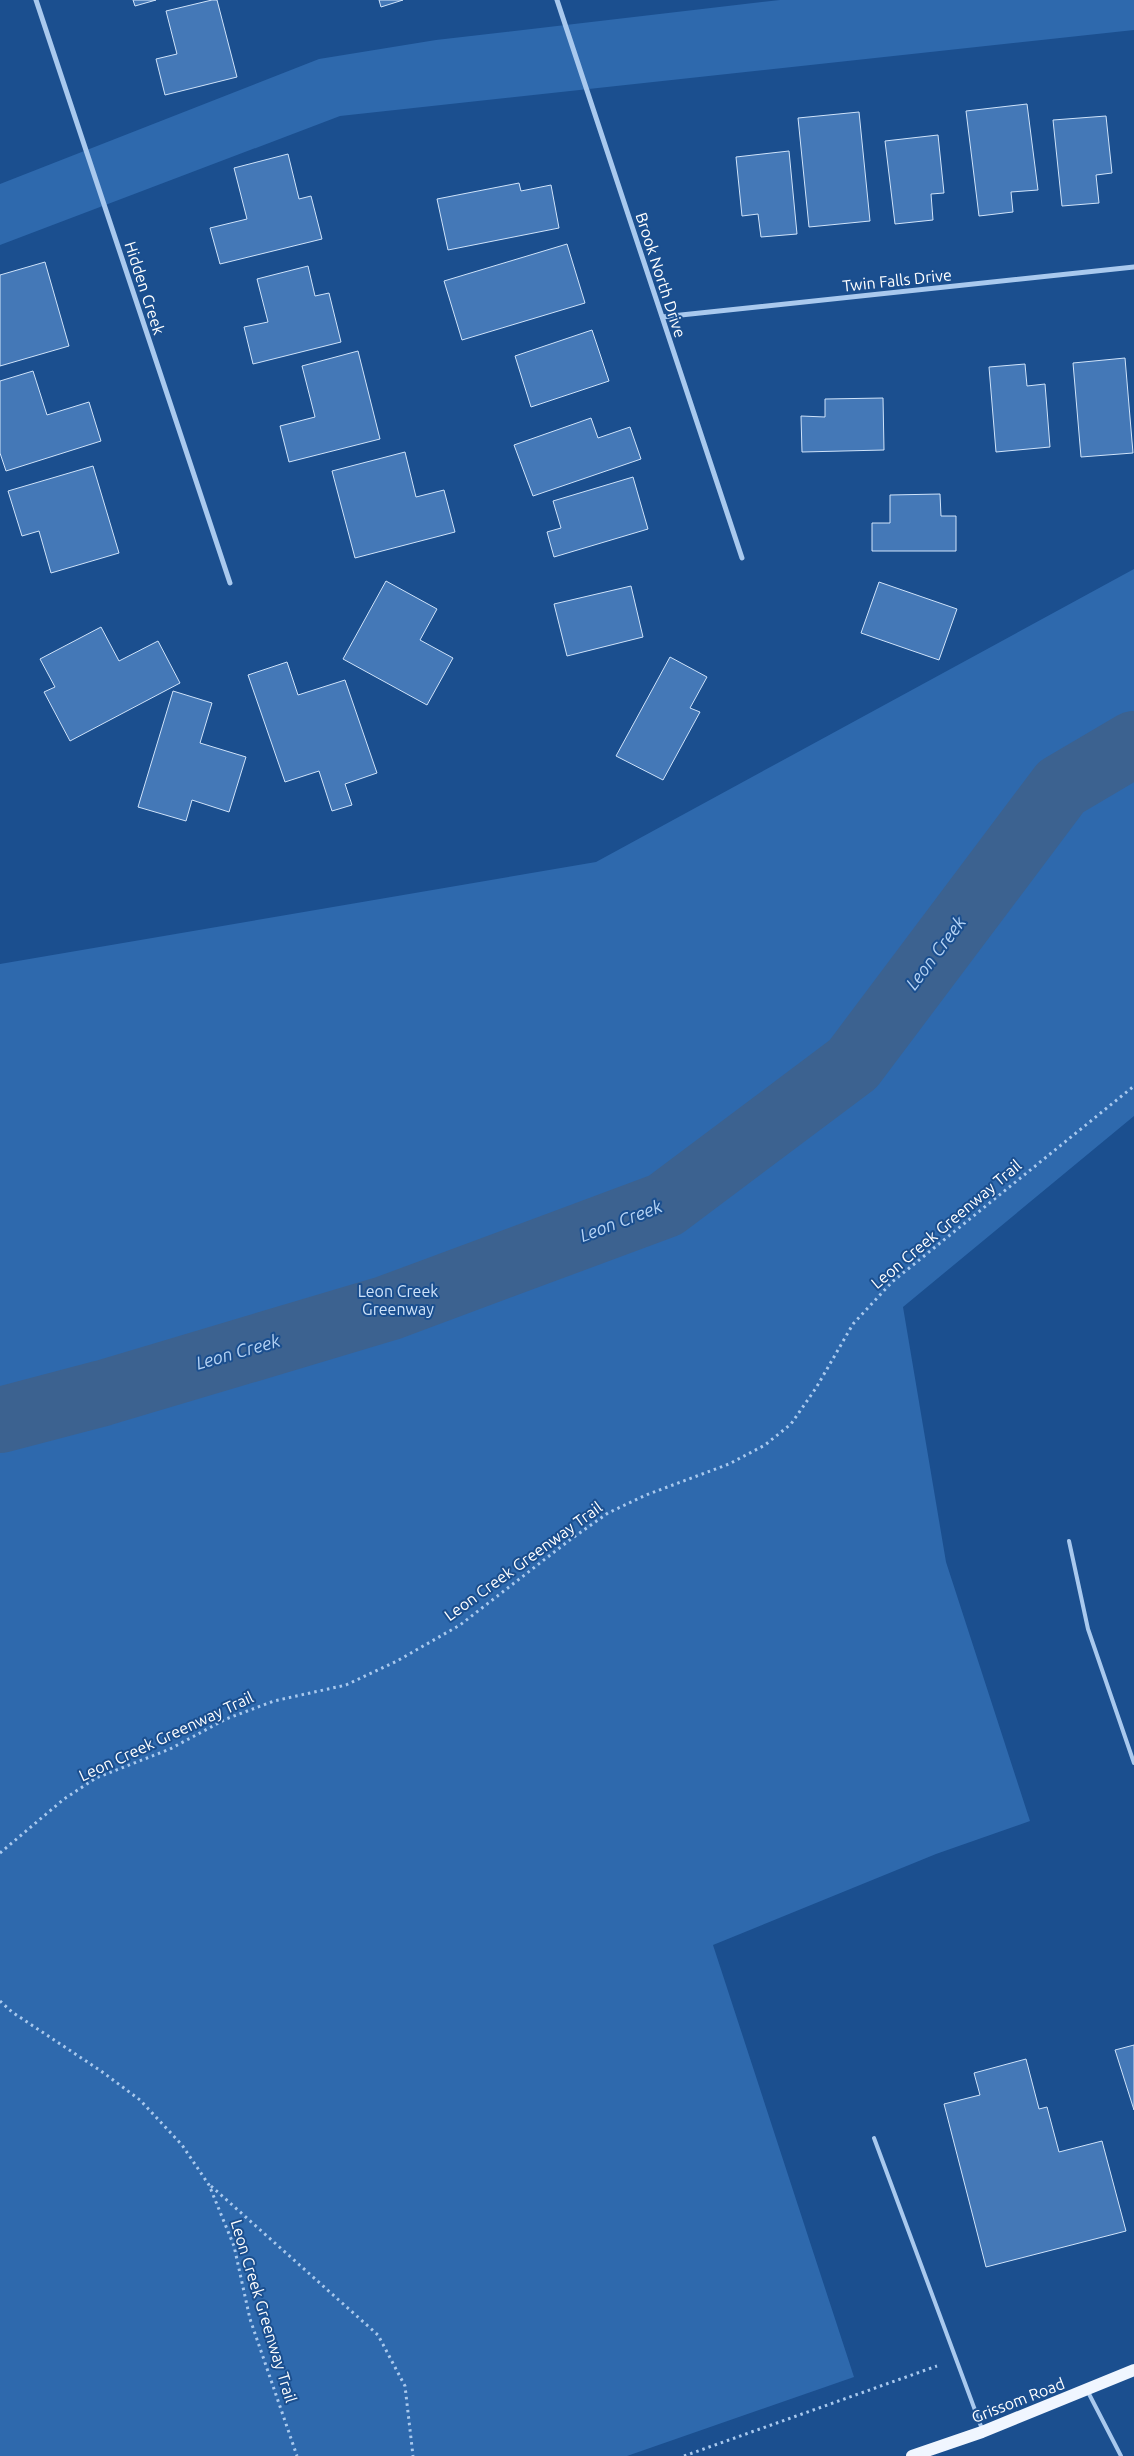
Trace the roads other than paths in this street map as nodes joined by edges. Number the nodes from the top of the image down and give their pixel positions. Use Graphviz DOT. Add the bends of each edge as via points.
graph roads {
  1 [pos="36,0"];
  2 [pos="558,0"];
  3 [pos="1134,267"];
  4 [pos="662,317"];
  5 [pos="742,558"];
  6 [pos="230,584"];
  7 [pos="1069,1541"];
  8 [pos="1134,1763"];
  9 [pos="874,2138"];
  10 [pos="1134,2370"];
  11 [pos="1087,2390"];
  12 [pos="982,2432"];
  13 [pos="912,2456"];
  14 [pos="1121,2456"];
  1 -- 6 [label="street, Hidden Creek"];
  2 -- 4 [label="street, Brook North Drive"];
  3 -- 4 [label="street, Twin Falls Drive"];
  4 -- 5 [label="street, Brook North Drive"];
  7 -- 8 [label="lane" via="1088,1628"];
  9 -- 12 [label="lane"];
  10 -- 11 [label="main road, Grissom Road"];
  11 -- 12 [label="main road, Grissom Road"];
  11 -- 14 [label="lane"];
  12 -- 13 [label="main road, Grissom Road"];
}
